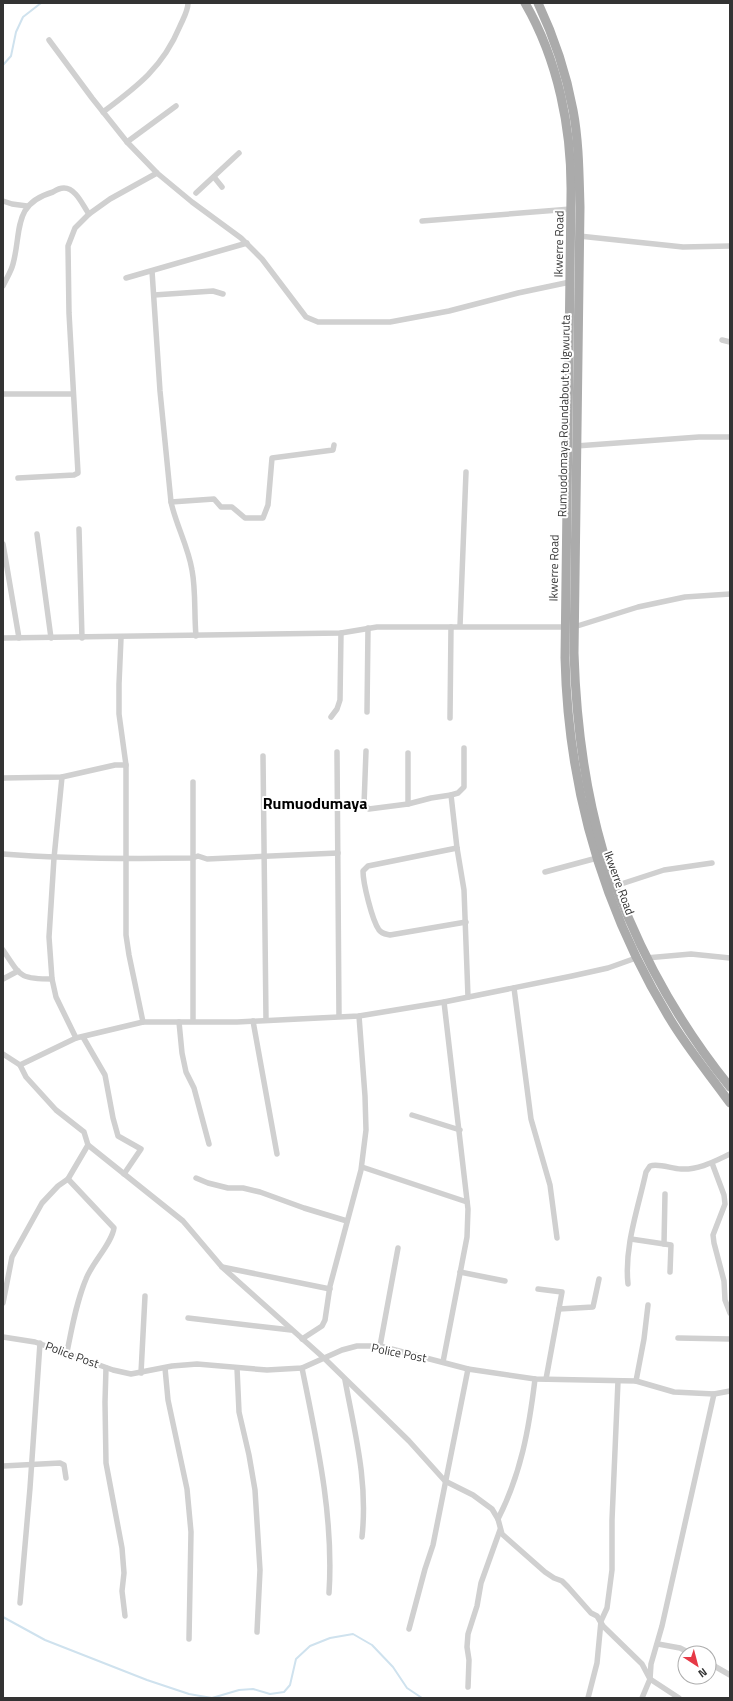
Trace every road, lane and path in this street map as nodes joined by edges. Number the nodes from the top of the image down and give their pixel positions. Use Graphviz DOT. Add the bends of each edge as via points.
graph roads {
  1 [pos="188,3"];
  2 [pos="525,3"];
  3 [pos="538,3"];
  4 [pos="49,40"];
  5 [pos="176,106"];
  6 [pos="103,112"];
  7 [pos="127,142"];
  8 [pos="239,152"];
  9 [pos="157,173"];
  10 [pos="214,177"];
  11 [pos="222,187"];
  12 [pos="196,193"];
  13 [pos="3,201"];
  14 [pos="27,206"];
  15 [pos="571,209"];
  16 [pos="89,214"];
  17 [pos="422,221"];
  18 [pos="579,236"];
  19 [pos="247,243"];
  20 [pos="730,246"];
  21 [pos="152,271"];
  22 [pos="126,278"];
  23 [pos="570,282"];
  24 [pos="3,286"];
  25 [pos="223,294"];
  26 [pos="154,295"];
  27 [pos="722,340"];
  28 [pos="730,342"];
  29 [pos="3,394"];
  30 [pos="73,394"];
  31 [pos="730,437"];
  32 [pos="334,445"];
  33 [pos="576,446"];
  34 [pos="466,472"];
  35 [pos="18,478"];
  36 [pos="171,502"];
  37 [pos="79,530"];
  38 [pos="37,534"];
  39 [pos="3,544"];
  40 [pos="730,594"];
  41 [pos="460,626"];
  42 [pos="451,627"];
  43 [pos="570,627"];
  44 [pos="368,628"];
  45 [pos="341,633"];
  46 [pos="196,636"];
  47 [pos="3,638"];
  48 [pos="19,638"];
  49 [pos="51,638"];
  50 [pos="82,638"];
  51 [pos="121,638"];
  52 [pos="367,712"];
  53 [pos="331,717"];
  54 [pos="450,718"];
  55 [pos="464,748"];
  56 [pos="366,751"];
  57 [pos="337,752"];
  58 [pos="408,753"];
  59 [pos="263,756"];
  60 [pos="126,765"];
  61 [pos="62,777"];
  62 [pos="3,778"];
  63 [pos="193,782"];
  64 [pos="451,795"];
  65 [pos="408,804"];
  66 [pos="457,848"];
  67 [pos="338,853"];
  68 [pos="3,854"];
  69 [pos="264,856"];
  70 [pos="54,858"];
  71 [pos="192,858"];
  72 [pos="597,858"];
  73 [pos="126,859"];
  74 [pos="712,863"];
  75 [pos="545,872"];
  76 [pos="615,886"];
  77 [pos="466,922"];
  78 [pos="3,950"];
  79 [pos="636,958"];
  80 [pos="646,958"];
  81 [pos="730,958"];
  82 [pos="18,971"];
  83 [pos="3,979"];
  84 [pos="52,979"];
  85 [pos="514,988"];
  86 [pos="468,997"];
  87 [pos="444,1002"];
  88 [pos="339,1016"];
  89 [pos="360,1016"];
  90 [pos="266,1020"];
  91 [pos="193,1021"];
  92 [pos="253,1021"];
  93 [pos="143,1022"];
  94 [pos="179,1022"];
  95 [pos="82,1037"];
  96 [pos="76,1038"];
  97 [pos="3,1054"];
  98 [pos="20,1065"];
  99 [pos="730,1087"];
  100 [pos="730,1103"];
  101 [pos="412,1115"];
  102 [pos="460,1130"];
  103 [pos="209,1144"];
  104 [pos="88,1145"];
  105 [pos="278,1154"];
  106 [pos="730,1154"];
  107 [pos="712,1162"];
  108 [pos="362,1167"];
  109 [pos="124,1174"];
  110 [pos="196,1178"];
  111 [pos="68,1180"];
  112 [pos="665,1194"];
  113 [pos="467,1202"];
  114 [pos="347,1221"];
  115 [pos="557,1238"];
  116 [pos="631,1239"];
  117 [pos="664,1244"];
  118 [pos="398,1248"];
  119 [pos="222,1267"];
  120 [pos="460,1272"];
  121 [pos="670,1272"];
  122 [pos="599,1279"];
  123 [pos="505,1281"];
  124 [pos="628,1284"];
  125 [pos="330,1289"];
  126 [pos="538,1289"];
  127 [pos="145,1296"];
  128 [pos="3,1303"];
  129 [pos="648,1305"];
  130 [pos="559,1309"];
  131 [pos="730,1313"];
  132 [pos="188,1318"];
  133 [pos="291,1330"];
  134 [pos="3,1337"];
  135 [pos="678,1338"];
  136 [pos="302,1339"];
  137 [pos="730,1339"];
  138 [pos="40,1343"];
  139 [pos="380,1346"];
  140 [pos="67,1352"];
  141 [pos="325,1359"];
  142 [pos="443,1362"];
  143 [pos="106,1368"];
  144 [pos="166,1368"];
  145 [pos="237,1368"];
  146 [pos="302,1368"];
  147 [pos="468,1369"];
  148 [pos="141,1373"];
  149 [pos="535,1379"];
  150 [pos="546,1379"];
  151 [pos="345,1380"];
  152 [pos="618,1381"];
  153 [pos="636,1381"];
  154 [pos="730,1391"];
  155 [pos="714,1394"];
  156 [pos="31,1464"];
  157 [pos="3,1466"];
  158 [pos="66,1478"];
  159 [pos="445,1481"];
  160 [pos="498,1519"];
  161 [pos="500,1530"];
  162 [pos="362,1537"];
  163 [pos="329,1593"];
  164 [pos="20,1604"];
  165 [pos="125,1616"];
  166 [pos="601,1621"];
  167 [pos="409,1629"];
  168 [pos="257,1632"];
  169 [pos="189,1639"];
  170 [pos="658,1644"];
  171 [pos="677,1647"];
  172 [pos="717,1668"];
  173 [pos="730,1675"];
  174 [pos="650,1679"];
  175 [pos="468,1687"];
  176 [pos="588,1698"];
  177 [pos="642,1698"];
  178 [pos="680,1698"];
  1 -- 6 [label="street" via="172,44 153,72"];
  2 -- 15 [label="main road, Ikwerre Road" via="553,67 563,106 570,155"];
  3 -- 18 [label="main road, Rumuodomaya Roundabout to Igwuruta" via="559,53 573,111 579,161"];
  4 -- 6 [label="street"];
  5 -- 7 [label="street"];
  6 -- 7 [label="street"];
  7 -- 9 [label="street"];
  8 -- 10 [label="street"];
  9 -- 16 [label="street" via="110,199"];
  9 -- 19 [label="street"];
  10 -- 11 [label="street"];
  10 -- 12 [label="street"];
  13 -- 14 [label="street"];
  14 -- 16 [label="street" via="44,194 64,188 76,195"];
  14 -- 24 [label="street" via="22,214 13,265"];
  15 -- 17 [label="street"];
  15 -- 23 [label="main road, Ikwerre Road"];
  16 -- 30 [label="street" via="75,228 68,246"];
  18 -- 20 [label="street" via="683,247"];
  18 -- 33 [label="main road, Rumuodomaya Roundabout to Igwuruta"];
  19 -- 21 [label="street"];
  19 -- 23 [label="street" via="306,317 318,322 390,322 449,311"];
  21 -- 22 [label="street"];
  21 -- 26 [label="street"];
  23 -- 43 [label="main road, Ikwerre Road"];
  25 -- 26 [label="street" via="213,291"];
  26 -- 36 [label="street"];
  27 -- 28 [label="street"];
  29 -- 30 [label="street"];
  30 -- 35 [label="street" via="78,473 74,476"];
  31 -- 33 [label="street"];
  32 -- 36 [label="street" via="333,450 272,458 268,505 263,518 245,518 232,507 221,507 214,499"];
  33 -- 43 [label="main road, Rumuodomaya Roundabout to Igwuruta"];
  34 -- 41 [label="street"];
  36 -- 46 [label="street" via="193,571"];
  37 -- 50 [label="street"];
  38 -- 49 [label="street"];
  39 -- 48 [label="street"];
  40 -- 43 [label="street" via="685,597 638,606"];
  41 -- 42 [label="street"];
  41 -- 43 [label="street"];
  42 -- 44 [label="street"];
  42 -- 54 [label="street"];
  43 -- 72 [label="main road, Ikwerre Road" via="564,658 568,722 578,784"];
  43 -- 76 [label="main road, Rumuodomaya Roundabout to Igwuruta" via="583,761 595,822"];
  44 -- 45 [label="street"];
  44 -- 52 [label="street"];
  45 -- 46 [label="street"];
  45 -- 53 [label="street" via="340,700"];
  46 -- 51 [label="street"];
  47 -- 48 [label="street"];
  48 -- 49 [label="street"];
  49 -- 50 [label="street"];
  50 -- 51 [label="street"];
  51 -- 60 [label="street" via="119,714"];
  55 -- 64 [label="street" via="464,787"];
  56 -- 65 [label="street" via="366,808"];
  57 -- 67 [label="street"];
  58 -- 65 [label="street"];
  59 -- 69 [label="street"];
  60 -- 61 [label="street" via="115,765"];
  60 -- 73 [label="street"];
  61 -- 62 [label="street"];
  61 -- 70 [label="street"];
  63 -- 71 [label="street"];
  64 -- 65 [label="street"];
  64 -- 66 [label="street"];
  66 -- 77 [label="street"];
  66 -- 77 [label="street" via="368,866 363,871 363,878 373,917 383,934"];
  67 -- 69 [label="street"];
  67 -- 88 [label="street"];
  68 -- 70 [label="street"];
  69 -- 71 [label="street"];
  69 -- 90 [label="street"];
  70 -- 73 [label="street"];
  70 -- 84 [label="street" via="50,937"];
  71 -- 73 [label="street"];
  71 -- 91 [label="street"];
  72 -- 75 [label="street"];
  72 -- 79 [label="main road, Ikwerre Road"];
  73 -- 93 [label="street" via="126,935"];
  74 -- 76 [label="street" via="664,870"];
  76 -- 80 [label="main road, Rumuodomaya Roundabout to Igwuruta"];
  77 -- 86 [label="street"];
  78 -- 82 [label="street"];
  79 -- 85 [label="street" via="608,968"];
  79 -- 100 [label="main road, Ikwerre Road" via="682,1038"];
  80 -- 81 [label="street" via="691,954"];
  80 -- 99 [label="main road, Rumuodomaya Roundabout to Igwuruta" via="676,1013"];
  82 -- 83 [label="street"];
  82 -- 84 [label="street" via="24,977 32,979"];
  84 -- 96 [label="street" via="56,997"];
  85 -- 86 [label="street"];
  85 -- 115 [label="street" via="531,1118 550,1185"];
  86 -- 87 [label="street"];
  87 -- 89 [label="street"];
  87 -- 102 [label="street"];
  88 -- 89 [label="street"];
  88 -- 90 [label="street"];
  89 -- 108 [label="street" via="366,1130"];
  90 -- 92 [label="street"];
  91 -- 92 [label="street"];
  91 -- 94 [label="street"];
  92 -- 105 [label="street"];
  93 -- 94 [label="street"];
  93 -- 95 [label="street"];
  94 -- 103 [label="street" via="186,1072 194,1088"];
  95 -- 96 [label="street"];
  95 -- 109 [label="street" via="105,1075 118,1136 141,1149"];
  96 -- 98 [label="street"];
  97 -- 98 [label="street"];
  98 -- 104 [label="street" via="26,1077 56,1110 84,1132"];
  101 -- 102 [label="street"];
  102 -- 113 [label="street"];
  104 -- 109 [label="street"];
  104 -- 111 [label="street"];
  106 -- 107 [label="street"];
  107 -- 116 [label="street" via="693,1169 650,1166 646,1172"];
  107 -- 131 [label="street" via="724,1195 725,1204 714,1235 714,1243"];
  108 -- 113 [label="street"];
  108 -- 114 [label="street"];
  109 -- 119 [label="street" via="183,1221"];
  110 -- 114 [label="street" via="228,1188 260,1192"];
  111 -- 128 [label="street" via="58,1186 42,1203 12,1257"];
  111 -- 140 [label="street" via="114,1228 86,1279 76,1309"];
  112 -- 117 [label="street"];
  113 -- 120 [label="street" via="467,1237"];
  114 -- 125 [label="street"];
  116 -- 117 [label="street"];
  116 -- 124 [label="street" via="627,1266"];
  117 -- 121 [label="street" via="671,1245"];
  118 -- 139 [label="street"];
  119 -- 125 [label="street"];
  119 -- 133 [label="street"];
  120 -- 123 [label="street"];
  120 -- 142 [label="street"];
  122 -- 130 [label="street" via="592,1307"];
  125 -- 136 [label="street" via="322,1326"];
  126 -- 130 [label="street" via="562,1292"];
  127 -- 148 [label="street"];
  129 -- 153 [label="street"];
  130 -- 150 [label="street"];
  132 -- 133 [label="street"];
  133 -- 136 [label="street"];
  134 -- 138 [label="street, Police Post"];
  135 -- 137 [label="street"];
  136 -- 141 [label="street"];
  138 -- 140 [label="street, Police Post"];
  138 -- 156 [label="street"];
  139 -- 141 [label="street, Police Post" via="357,1346"];
  139 -- 142 [label="street, Police Post"];
  140 -- 143 [label="street, Police Post"];
  141 -- 146 [label="street, Police Post"];
  141 -- 151 [label="street"];
  142 -- 147 [label="street, Police Post"];
  143 -- 148 [label="street, Police Post" via="131,1374"];
  143 -- 165 [label="street" via="106,1463 122,1548"];
  144 -- 145 [label="street, Police Post" via="197,1364"];
  144 -- 148 [label="street, Police Post"];
  144 -- 169 [label="street" via="168,1400 188,1489 191,1532"];
  145 -- 146 [label="street, Police Post"];
  145 -- 168 [label="street" via="239,1412 255,1490 260,1570"];
  146 -- 163 [label="street" via="325,1488 329,1531"];
  147 -- 149 [label="street, Police Post"];
  147 -- 159 [label="street"];
  149 -- 150 [label="street, Police Post"];
  149 -- 160 [label="street" via="528,1430 519,1468"];
  150 -- 152 [label="street, Police Post"];
  151 -- 159 [label="street" via="409,1441"];
  151 -- 162 [label="street" via="362,1469"];
  152 -- 153 [label="street, Police Post"];
  152 -- 166 [label="street" via="612,1570 607,1608"];
  153 -- 155 [label="street, Police Post" via="674,1392"];
  154 -- 155 [label="street, Police Post"];
  155 -- 170 [label="street"];
  156 -- 157 [label="street"];
  156 -- 158 [label="street" via="60,1463 64,1465"];
  156 -- 164 [label="street"];
  159 -- 160 [label="street" via="473,1495 492,1509"];
  159 -- 167 [label="street" via="433,1544"];
  160 -- 161 [label="street"];
  161 -- 166 [label="street" via="545,1572 562,1581"];
  161 -- 175 [label="street" via="481,1582 468,1634"];
  166 -- 174 [label="street" via="603,1626 642,1664"];
  166 -- 176 [label="street" via="597,1663"];
  170 -- 171 [label="street"];
  170 -- 174 [label="street" via="651,1664"];
  172 -- 173 [label="street"];
  174 -- 177 [label="street"];
  174 -- 178 [label="street"];
}
